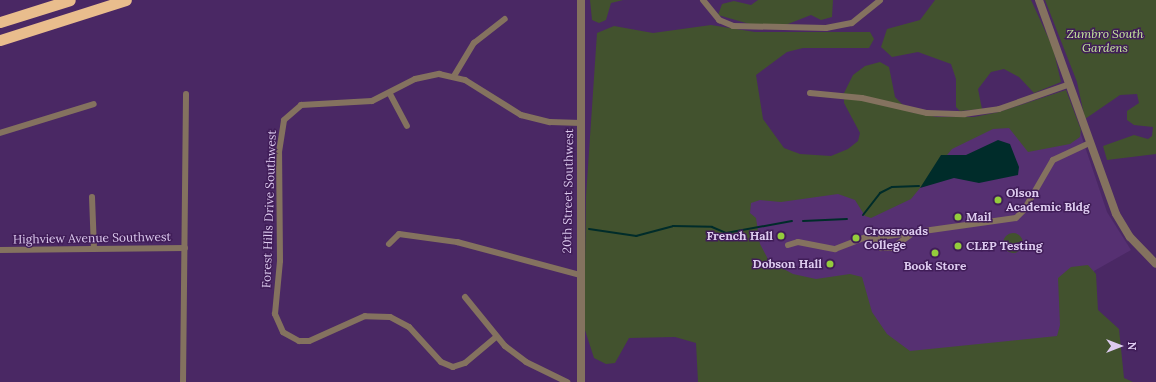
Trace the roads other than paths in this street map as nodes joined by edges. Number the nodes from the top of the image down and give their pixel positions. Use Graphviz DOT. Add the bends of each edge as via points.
graph roads {
  1 [pos="70,0"];
  2 [pos="126,0"];
  3 [pos="581,0"];
  4 [pos="702,0"];
  5 [pos="880,0"];
  6 [pos="1039,0"];
  7 [pos="505,19"];
  8 [pos="0,22"];
  9 [pos="0,40"];
  10 [pos="454,76"];
  11 [pos="1070,84"];
  12 [pos="810,93"];
  13 [pos="186,94"];
  14 [pos="390,94"];
  15 [pos="94,104"];
  16 [pos="581,123"];
  17 [pos="407,126"];
  18 [pos="0,134"];
  19 [pos="1089,142"];
  20 [pos="92,197"];
  21 [pos="910,235"];
  22 [pos="878,240"];
  23 [pos="389,244"];
  24 [pos="788,245"];
  25 [pos="185,248"];
  26 [pos="94,249"];
  27 [pos="0,250"];
  28 [pos="1156,264"];
  29 [pos="580,275"];
  30 [pos="465,297"];
  31 [pos="496,337"];
  32 [pos="183,382"];
  33 [pos="567,382"];
  34 [pos="581,382"];
  1 -- 8 [label="highway"];
  2 -- 9 [label="highway"];
  3 -- 16 [label="street, 20th Street Southwest"];
  4 -- 5 [label="street" via="718,20 733,26 818,28 852,23"];
  6 -- 11 [label="street"];
  7 -- 10 [label="street" via="474,43"];
  10 -- 14 [label="street, Forest Hills Drive Southwest" via="420,77"];
  10 -- 16 [label="street" via="521,115"];
  11 -- 12 [label="street" via="999,109 964,114 927,113 862,98"];
  11 -- 19 [label="street"];
  13 -- 25 [label="street"];
  14 -- 17 [label="street"];
  14 -- 31 [label="street, Forest Hills Drive Southwest" via="364,102 301,105 284,120 279,152 277,324 292,338 305,341 365,316 390,317 409,327 441,362 453,367 465,363"];
  15 -- 18 [label="street"];
  16 -- 29 [label="street, 20th Street Southwest"];
  19 -- 21 [label="street" via="1053,160 1024,210 1016,218"];
  19 -- 28 [label="street" via="1120,221"];
  20 -- 26 [label="street"];
  21 -- 22 [label="street"];
  21 -- 22 [label="street" via="901,244 886,249 881,248"];
  22 -- 24 [label="street" via="866,237 835,249 798,242"];
  23 -- 29 [label="street" via="399,234 439,239 488,248"];
  25 -- 26 [label="street, Highview Avenue Southwest"];
  25 -- 32 [label="street"];
  26 -- 27 [label="street, Highview Avenue Southwest"];
  29 -- 34 [label="street, 20th Street Southwest"];
  30 -- 31 [label="street"];
  31 -- 33 [label="street" via="526,362"];
}
